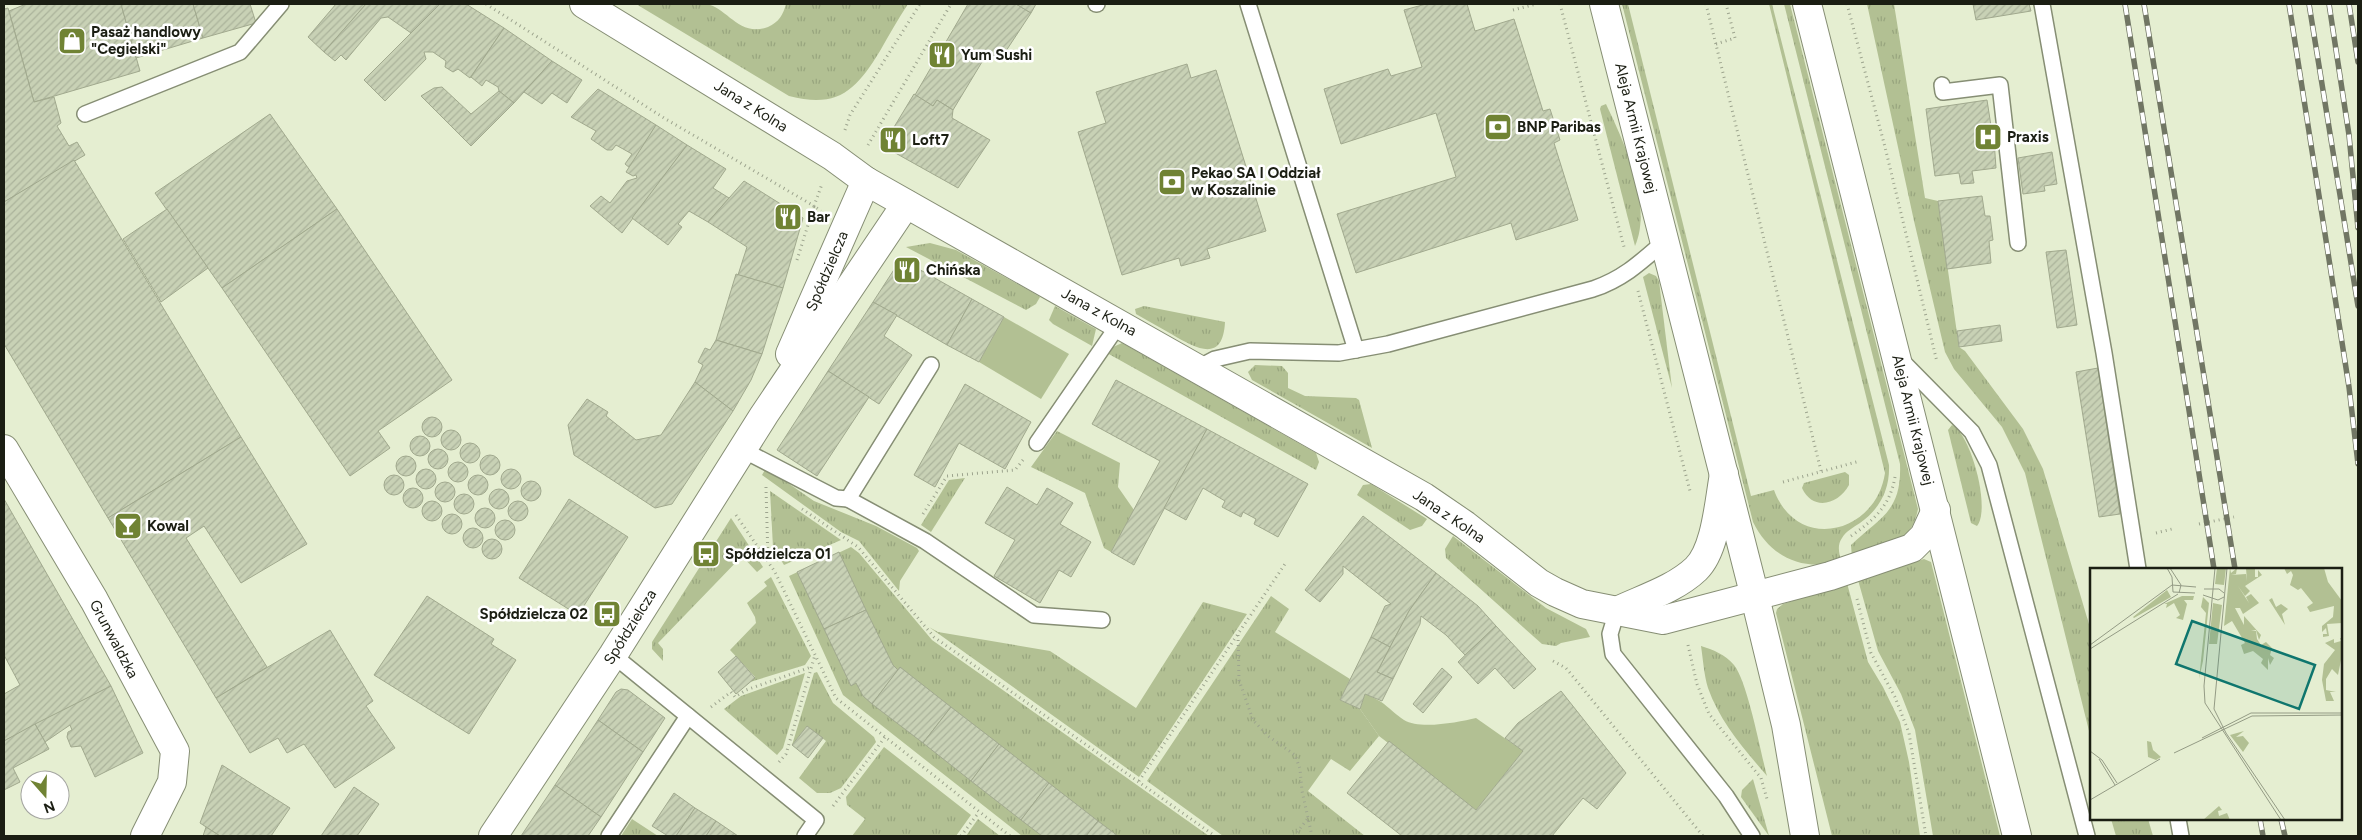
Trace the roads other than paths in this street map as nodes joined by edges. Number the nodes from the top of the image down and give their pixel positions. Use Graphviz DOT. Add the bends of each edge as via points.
graph roads {
  1 [pos="281,4"];
  2 [pos="584,4"];
  3 [pos="1248,4"];
  4 [pos="1604,4"];
  5 [pos="1807,4"];
  6 [pos="2042,4"];
  7 [pos="1942,85"];
  8 [pos="85,114"];
  9 [pos="866,181"];
  10 [pos="906,204"];
  11 [pos="1665,241"];
  12 [pos="2018,243"];
  13 [pos="1119,324"];
  14 [pos="1356,350"];
  15 [pos="1897,355"];
  16 [pos="931,365"];
  17 [pos="1198,368"];
  18 [pos="764,415"];
  19 [pos="1037,443"];
  20 [pos="4,449"];
  21 [pos="743,450"];
  22 [pos="1724,474"];
  23 [pos="848,499"];
  24 [pos="1936,510"];
  25 [pos="2138,568"];
  26 [pos="1755,597"];
  27 [pos="1617,611"];
  28 [pos="1102,620"];
  29 [pos="613,656"];
  30 [pos="690,718"];
  31 [pos="2178,820"];
  32 [pos="146,836"];
  33 [pos="493,836"];
  34 [pos="609,836"];
  35 [pos="805,836"];
  36 [pos="1752,836"];
  37 [pos="1805,836"];
  38 [pos="2017,836"];
  39 [pos="2086,836"];
  40 [pos="2181,836"];
  1 -- 8 [label="lane" via="240,52"];
  2 -- 9 [label="street, Jana z Kolna" via="838,146"];
  3 -- 14 [label="lane"];
  4 -- 11 [label="street, Aleja Armii Krajowej"];
  5 -- 15 [label="street, Aleja Armii Krajowej"];
  6 -- 25 [label="lane" via="2104,353"];
  7 -- 12 [label="lane" via="1943,92 2000,85"];
  9 -- 10 [label="street, Jana z Kolna"];
  9 -- 18 [label="street, Spółdzielcza"];
  10 -- 13 [label="street, Jana z Kolna"];
  10 -- 18 [label="street, Spółdzielcza"];
  11 -- 14 [label="lane" via="1631,271 1607,285"];
  11 -- 22 [label="street, Aleja Armii Krajowej"];
  13 -- 17 [label="street, Jana z Kolna"];
  13 -- 19 [label="lane"];
  14 -- 17 [label="lane" via="1339,354 1250,351 1215,358"];
  15 -- 24 [label="street, Aleja Armii Krajowej"];
  15 -- 39 [label="lane" via="1972,432 1989,465"];
  16 -- 23 [label="lane"];
  17 -- 27 [label="street, Jana z Kolna" via="1424,497 1466,525 1539,583 1582,604"];
  18 -- 21 [label="street, Spółdzielcza"];
  20 -- 32 [label="street, Grunwaldzka" via="94,600 175,751 172,782"];
  21 -- 23 [label="lane" via="836,498"];
  21 -- 29 [label="street, Spółdzielcza"];
  22 -- 26 [label="street, Aleja Armii Krajowej"];
  22 -- 27 [label="street" via="1704,559 1696,569 1673,584"];
  23 -- 28 [label="lane" via="910,533 1034,615"];
  24 -- 26 [label="street, Jana z Kolna" via="1924,536 1912,548"];
  24 -- 38 [label="street, Aleja Armii Krajowej"];
  26 -- 27 [label="street, Jana z Kolna" via="1663,620"];
  26 -- 37 [label="street, Aleja Armii Krajowej" via="1786,725"];
  27 -- 36 [label="lane" via="1610,634 1613,654 1726,796"];
  29 -- 30 [label="lane"];
  29 -- 33 [label="street, Spółdzielcza"];
  30 -- 34 [label="lane"];
  30 -- 35 [label="lane" via="816,820"];
  31 -- 40 [label="lane"];
}
